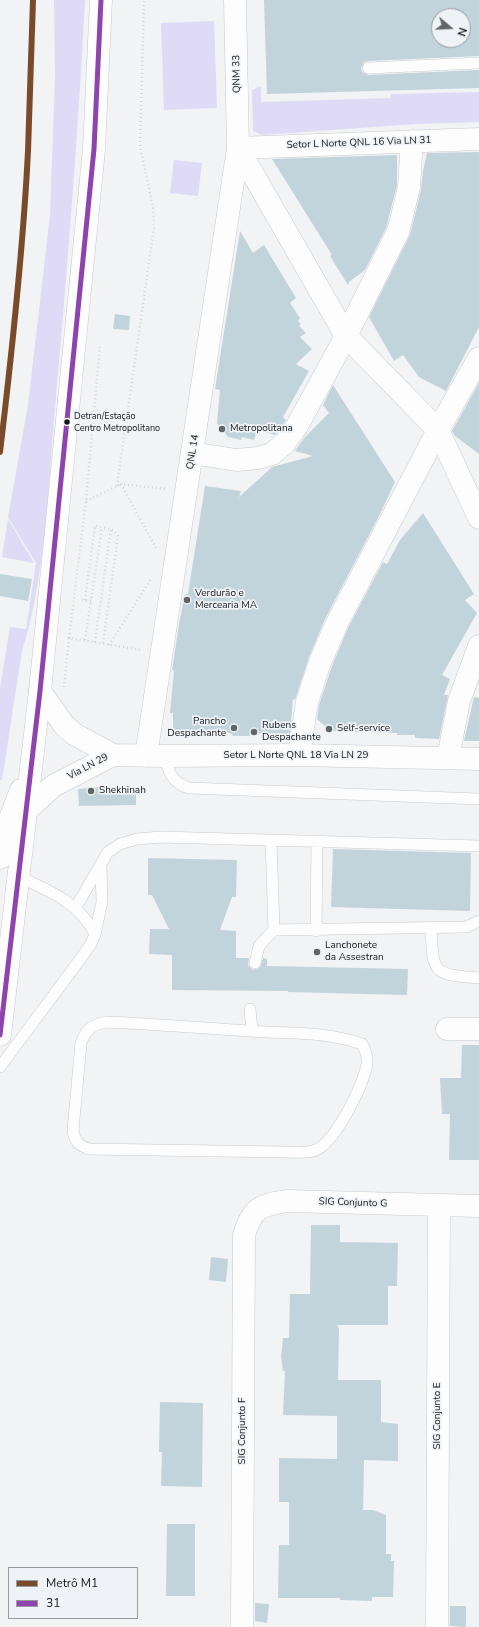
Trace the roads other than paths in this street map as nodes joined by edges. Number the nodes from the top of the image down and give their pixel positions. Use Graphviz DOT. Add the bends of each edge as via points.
graph roads {
  1 [pos="101,0"];
  2 [pos="235,0"];
  3 [pos="479,63"];
  4 [pos="368,68"];
  5 [pos="479,139"];
  6 [pos="412,141"];
  7 [pos="238,148"];
  8 [pos="346,336"];
  9 [pos="479,358"];
  10 [pos="438,430"];
  11 [pos="192,453"];
  12 [pos="479,518"];
  13 [pos="479,646"];
  14 [pos="40,691"];
  15 [pos="113,755"];
  16 [pos="299,755"];
  17 [pos="155,756"];
  18 [pos="448,758"];
  19 [pos="479,759"];
  20 [pos="30,766"];
  21 [pos="479,799"];
  22 [pos="26,811"];
  23 [pos="271,841"];
  24 [pos="317,842"];
  25 [pos="479,846"];
  26 [pos="0,858"];
  27 [pos="100,868"];
  28 [pos="18,876"];
  29 [pos="76,907"];
  30 [pos="479,921"];
  31 [pos="431,928"];
  32 [pos="274,930"];
  33 [pos="316,931"];
  34 [pos="95,934"];
  35 [pos="255,963"];
  36 [pos="479,978"];
  37 [pos="250,1009"];
  38 [pos="479,1029"];
  39 [pos="447,1030"];
  40 [pos="252,1031"];
  41 [pos="0,1035"];
  42 [pos="0,1067"];
  43 [pos="439,1206"];
  44 [pos="479,1206"];
  45 [pos="244,1235"];
  46 [pos="242,1627"];
  47 [pos="437,1627"];
  1 -- 14 [label="street" via="94,149"];
  2 -- 7 [label="street, QNM 33"];
  3 -- 4 [label="lane"];
  5 -- 6 [label="street, Setor L Norte QNL 16 Via LN 31"];
  6 -- 7 [label="street, Setor L Norte QNL 16 Via LN 31"];
  6 -- 8 [label="street" via="409,187 398,232"];
  7 -- 8 [label="street"];
  7 -- 11 [label="street, QNL 14"];
  8 -- 10 [label="street"];
  8 -- 11 [label="street" via="297,426 285,443 272,454 236,460"];
  9 -- 10 [label="street"];
  10 -- 12 [label="street"];
  10 -- 16 [label="street" via="337,623 320,662 307,702"];
  11 -- 17 [label="street, QNL 14" via="162,653"];
  13 -- 18 [label="street" via="460,700"];
  14 -- 15 [label="street, Via LN 29" via="74,734"];
  14 -- 20 [label="street"];
  15 -- 17 [label="street, Setor L Norte QNL 18 Via LN 29"];
  15 -- 22 [label="street, Via LN 29" via="53,786"];
  16 -- 17 [label="street, Setor L Norte QNL 18 Via LN 29"];
  16 -- 18 [label="street, Setor L Norte QNL 18 Via LN 29"];
  17 -- 21 [label="lane" via="176,782 189,788"];
  18 -- 19 [label="street, Setor L Norte QNL 18 Via LN 29"];
  20 -- 22 [label="street"];
  20 -- 26 [label="street" via="8,824"];
  22 -- 28 [label="street"];
  23 -- 24 [label="lane"];
  23 -- 27 [label="lane" via="161,837 137,839 120,844 108,852"];
  23 -- 32 [label="lane"];
  24 -- 25 [label="lane"];
  24 -- 33 [label="lane"];
  27 -- 29 [label="lane"];
  27 -- 34 [label="lane" via="102,902"];
  28 -- 29 [label="lane"];
  28 -- 41 [label="street"];
  29 -- 34 [label="lane" via="88,920"];
  30 -- 31 [label="lane" via="466,927"];
  31 -- 33 [label="lane"];
  31 -- 36 [label="lane" via="434,965 439,971 449,975"];
  32 -- 33 [label="lane"];
  32 -- 35 [label="lane" via="259,946"];
  34 -- 42 [label="lane" via="91,944"];
  37 -- 40 [label="lane"];
  38 -- 39 [label="street"];
  40 -- 40 [label="lane" via="106,1022 94,1025 85,1033 81,1043 73,1130 75,1142 90,1149 284,1152 309,1152 318,1149 331,1138 360,1087 367,1064 367,1052 362,1044 335,1036"];
  43 -- 44 [label="street, SIG Conjunto G"];
  43 -- 45 [label="street, SIG Conjunto G" via="287,1201 255,1210 248,1220"];
  43 -- 47 [label="street, SIG Conjunto E"];
  45 -- 46 [label="street, SIG Conjunto F"];
}
